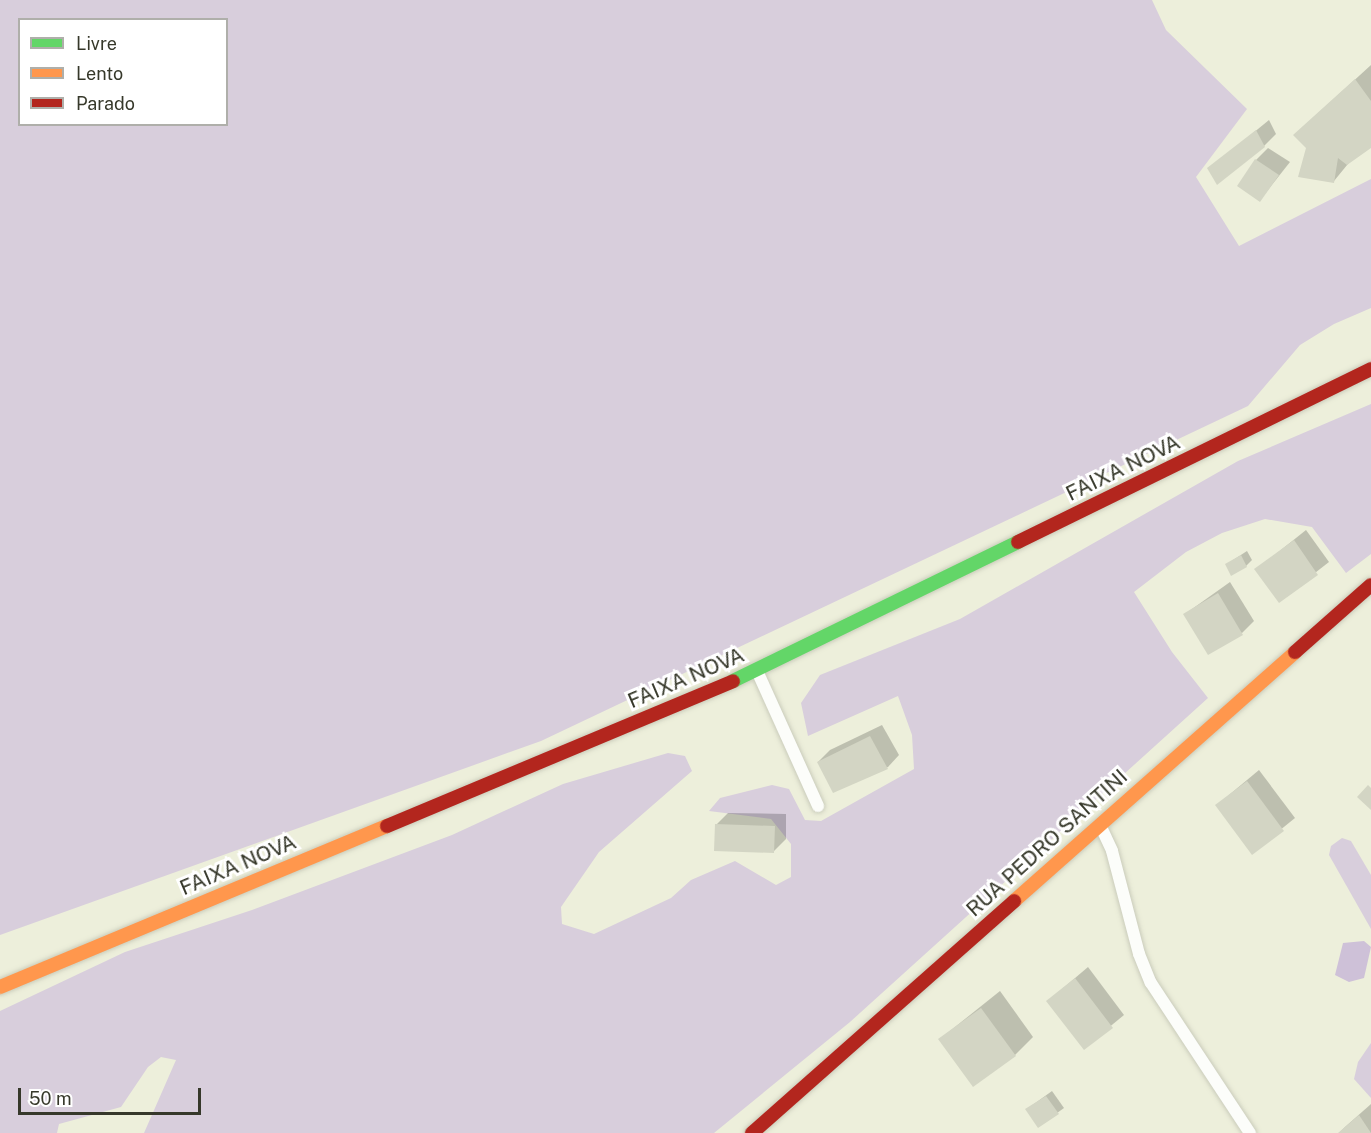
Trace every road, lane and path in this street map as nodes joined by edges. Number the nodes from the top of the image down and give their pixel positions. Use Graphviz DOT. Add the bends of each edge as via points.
graph roads {
  1 [pos="1371,369"];
  2 [pos="1371,585"];
  3 [pos="757,671"];
  4 [pos="818,806"];
  5 [pos="1099,824"];
  6 [pos="0,987"];
  7 [pos="752,1133"];
  8 [pos="1250,1133"];
  1 -- 3 [label="main road, FAIXA NOVA"];
  2 -- 5 [label="main road, RUA PEDRO SANTINI"];
  3 -- 4 [label="lane"];
  3 -- 6 [label="main road, FAIXA NOVA"];
  5 -- 7 [label="main road, RUA PEDRO SANTINI"];
  5 -- 8 [label="lane" via="1112,851 1136,944 1151,983"];
}
